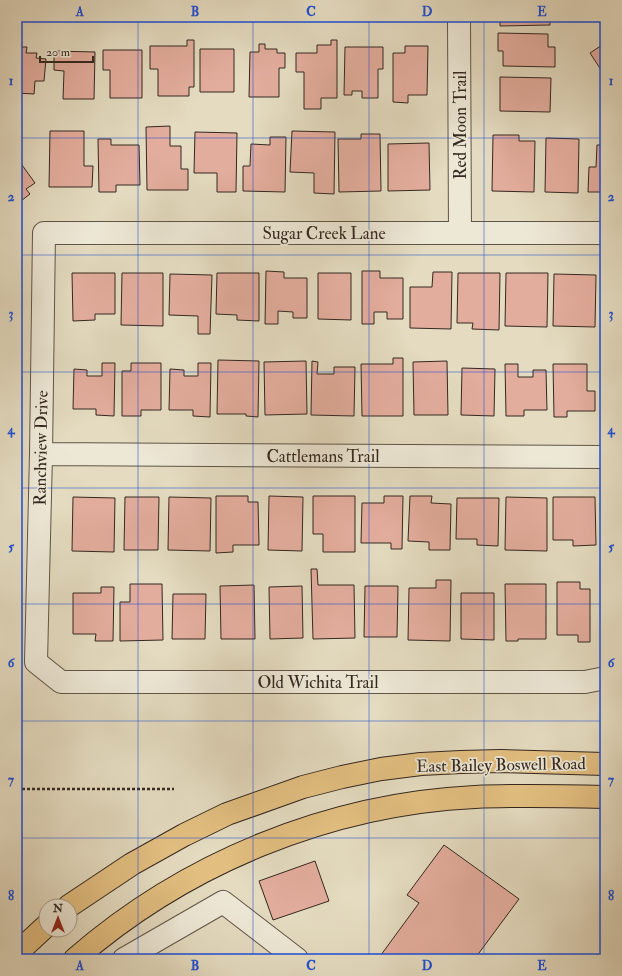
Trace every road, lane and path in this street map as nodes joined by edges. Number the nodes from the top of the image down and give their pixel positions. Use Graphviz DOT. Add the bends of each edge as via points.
graph roads {
  1 [pos="459,17"];
  2 [pos="44,233"];
  3 [pos="460,233"];
  4 [pos="605,233"];
  5 [pos="41,454"];
  6 [pos="605,458"];
  7 [pos="36,662"];
  8 [pos="605,678"];
  9 [pos="605,764"];
  10 [pos="17,789"];
  11 [pos="174,789"];
  12 [pos="605,797"];
  13 [pos="78,900"];
  14 [pos="38,933"];
  15 [pos="17,953"];
  16 [pos="75,959"];
  17 [pos="124,959"];
  18 [pos="297,959"];
  1 -- 3 [label="street, Red Moon Trail"];
  2 -- 3 [label="street, Sugar Creek Lane"];
  2 -- 5 [label="street, Ranchview Drive"];
  3 -- 4 [label="street, Sugar Creek Lane"];
  5 -- 6 [label="street, Cattlemans Trail"];
  5 -- 7 [label="street, Ranchview Drive"];
  7 -- 8 [label="street, Old Wichita Trail" via="61,682 585,682"];
  9 -- 13 [label="main road, East Bailey Boswell Road" via="495,761 421,764 375,770 302,787 227,814 184,835 132,864"];
  10 -- 11 [label="path"];
  12 -- 16 [label="main road, East Bailey Boswell Road" via="475,797 436,800 322,823 250,850 180,884 117,925"];
  14 -- 15 [label="main road"];
  17 -- 18 [label="street" via="223,902"];
}
